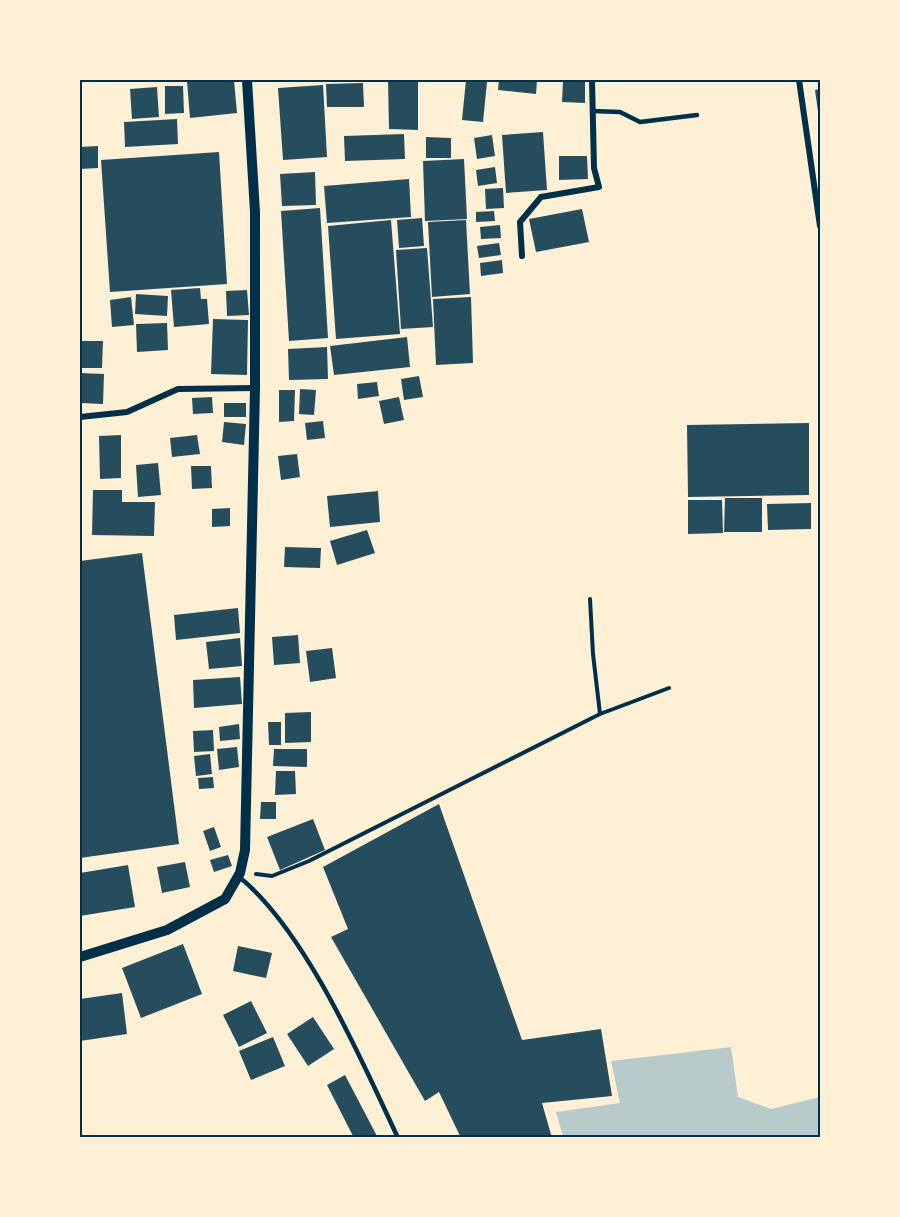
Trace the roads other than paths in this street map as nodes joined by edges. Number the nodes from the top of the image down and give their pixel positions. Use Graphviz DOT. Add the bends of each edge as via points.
graph roads {
  1 [pos="247,80"];
  2 [pos="592,80"];
  3 [pos="799,80"];
  4 [pos="592,111"];
  5 [pos="697,115"];
  6 [pos="820,226"];
  7 [pos="522,256"];
  8 [pos="255,388"];
  9 [pos="80,417"];
  10 [pos="239,874"];
  11 [pos="80,957"];
  12 [pos="398,1137"];
  1 -- 8 [label="street" via="255,212"];
  2 -- 4 [label="street"];
  3 -- 6 [label="street"];
  4 -- 5 [label="lane" via="620,112 640,122"];
  4 -- 7 [label="street" via="594,168 599,187 541,197 520,222"];
  8 -- 9 [label="street" via="178,389 127,412"];
  8 -- 10 [label="street" via="246,826"];
  10 -- 11 [label="street" via="225,899 197,915 167,930"];
  10 -- 12 [label="lane" via="261,894 309,963"];
}
